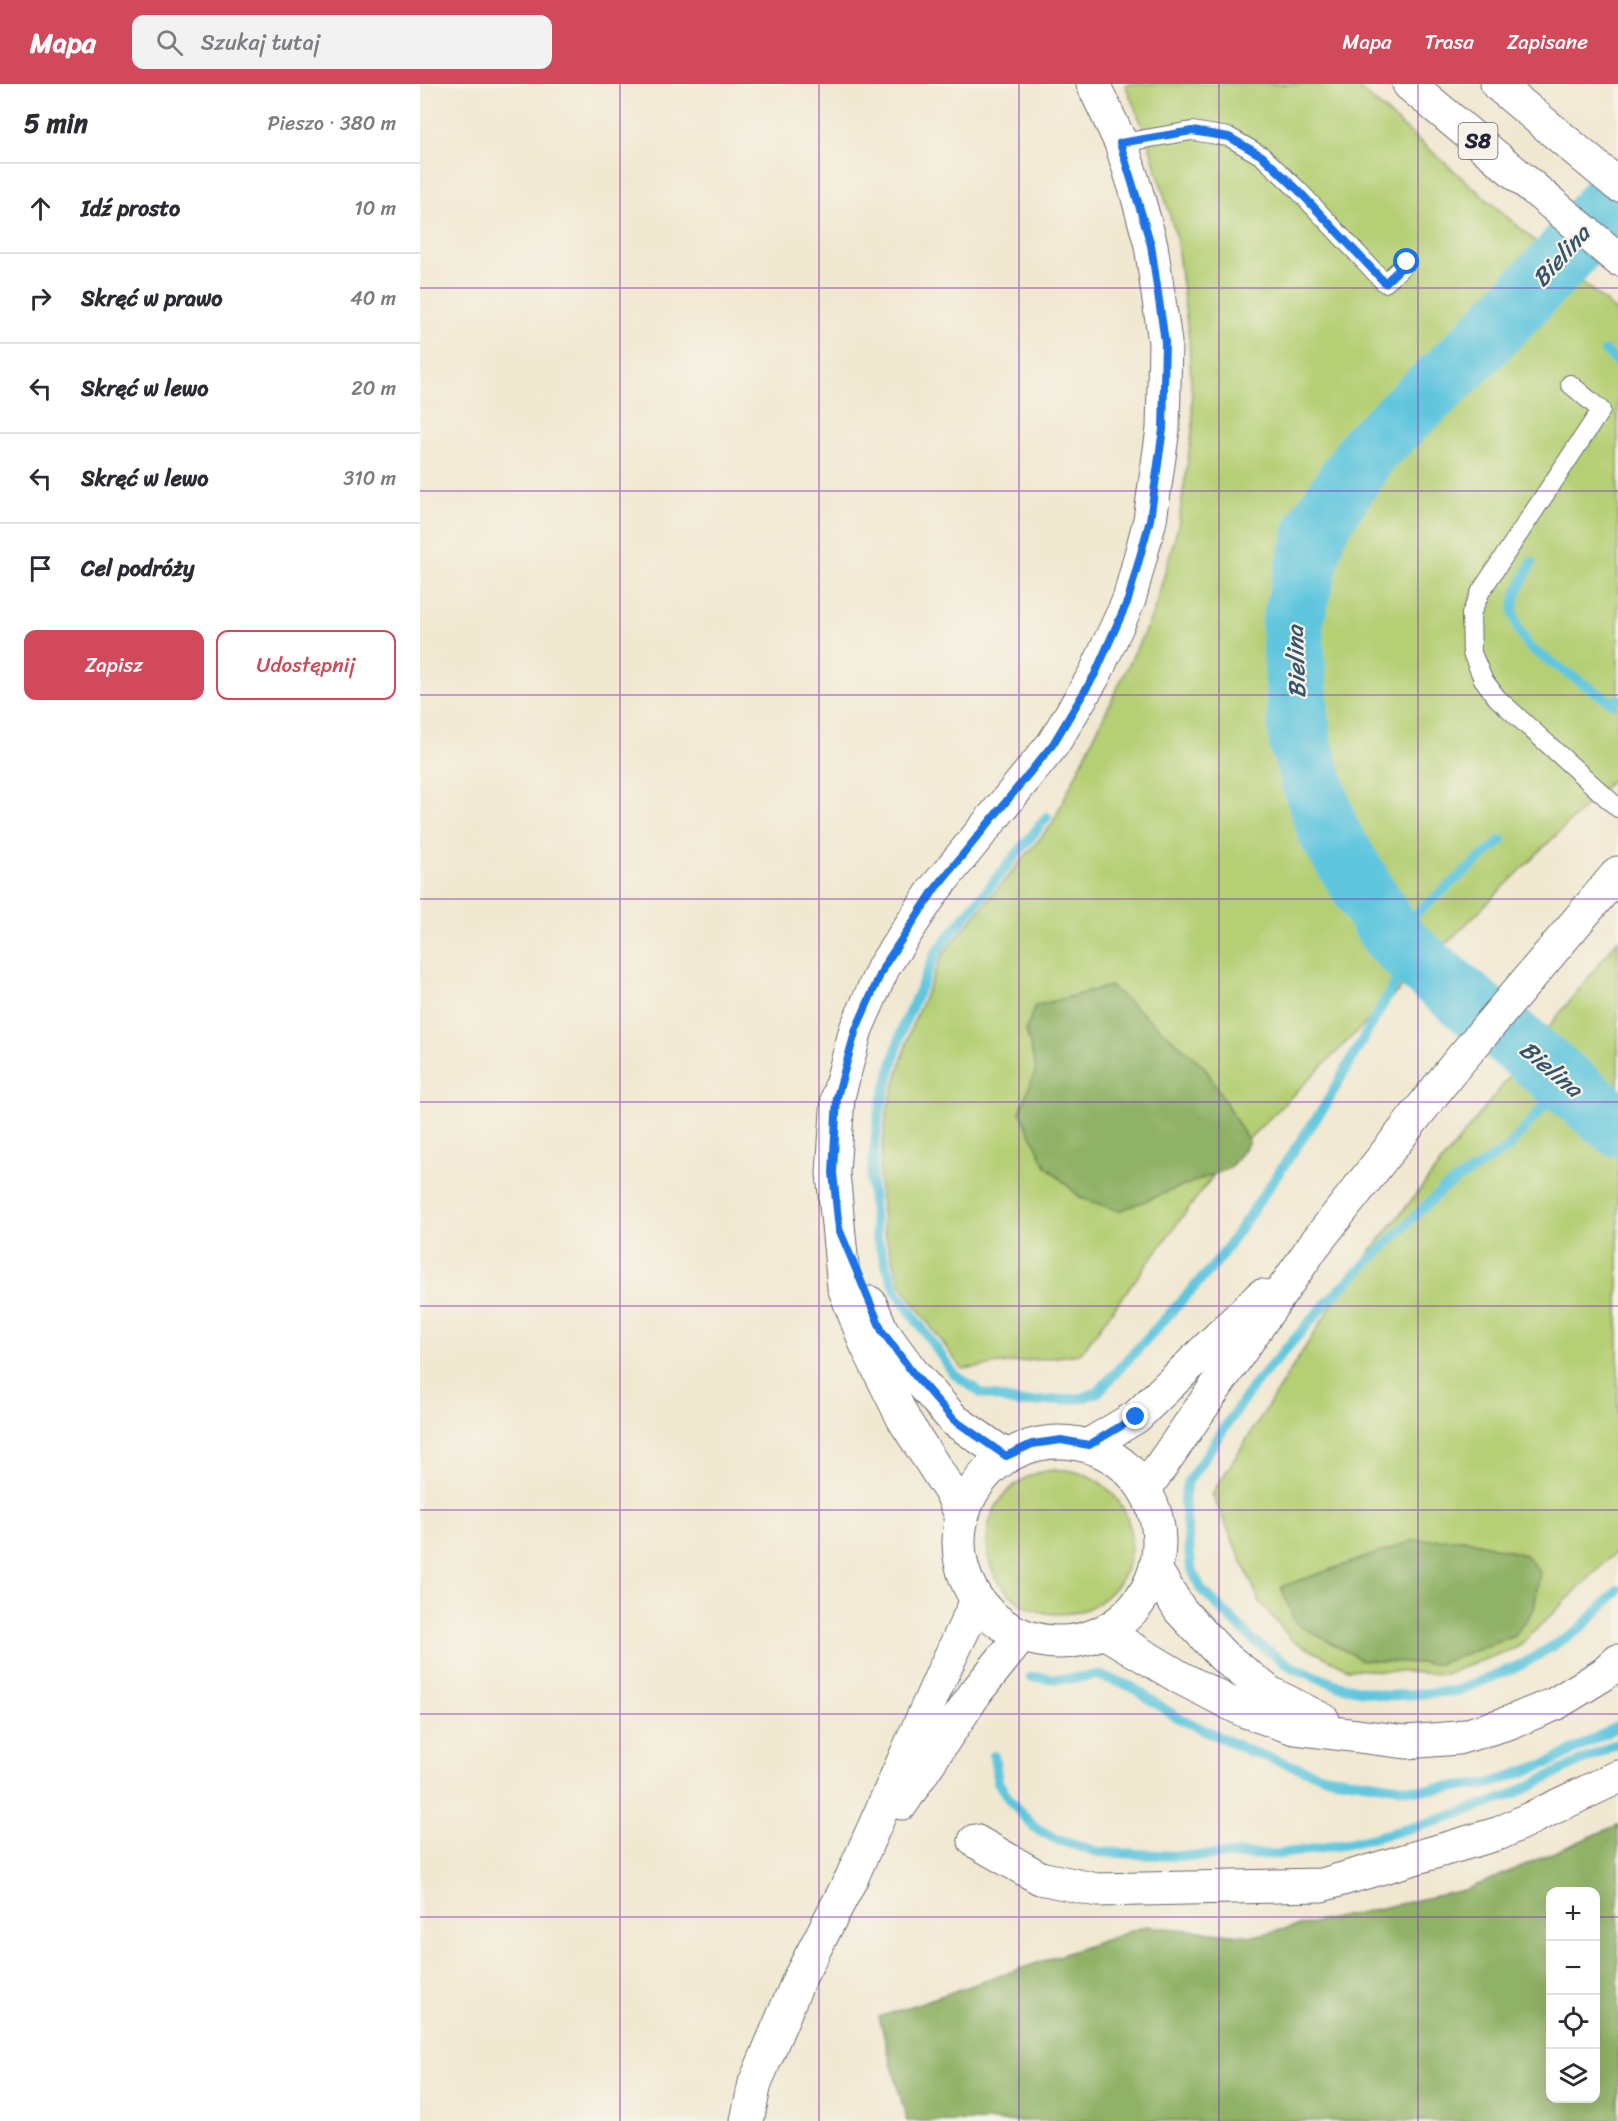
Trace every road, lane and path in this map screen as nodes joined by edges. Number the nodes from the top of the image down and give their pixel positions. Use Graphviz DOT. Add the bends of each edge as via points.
graph roads {
  1 [pos="1093,84"];
  2 [pos="1409,84"];
  3 [pos="1497,84"];
  4 [pos="1120,143"];
  5 [pos="1618,184"];
  6 [pos="1617,259"];
  7 [pos="1407,262"];
  8 [pos="1570,384"];
  9 [pos="1618,808"];
  10 [pos="1618,873"];
  11 [pos="839,1229"];
  12 [pos="1314,1245"];
  13 [pos="1089,1445"];
  14 [pos="1006,1456"];
  15 [pos="1145,1488"];
  16 [pos="962,1517"];
  17 [pos="1156,1571"];
  18 [pos="977,1601"];
  19 [pos="1104,1632"];
  20 [pos="1022,1635"];
  21 [pos="1618,1661"];
  22 [pos="1349,1734"];
  23 [pos="1618,1777"];
  24 [pos="975,1841"];
  25 [pos="852,1877"];
  26 [pos="747,2121"];
  1 -- 4 [label="main road"];
  2 -- 6 [label="main road, S8"];
  3 -- 5 [label="main road, S8"];
  4 -- 7 [label="lane" via="1192,131 1229,137 1262,156 1385,283"];
  4 -- 11 [label="main road" via="1151,245 1165,342 1163,429 1150,520 1128,600 1095,674 1053,744 934,890 884,966 856,1029 837,1097 833,1173"];
  8 -- 9 [label="lane" via="1601,410 1481,591 1471,614 1472,653 1483,680 1497,698"];
  10 -- 12 [label="main road" via="1455,1066"];
  11 -- 14 [label="main road" via="882,1331 912,1372 954,1420"];
  11 -- 16 [label="main road" via="844,1287 866,1344 904,1420 952,1494"];
  12 -- 13 [label="main road" via="1136,1417"];
  12 -- 15 [label="main road"];
  13 -- 14 [label="main road" via="1061,1440 1032,1444"];
  13 -- 15 [label="main road" via="1111,1455"];
  14 -- 16 [label="main road" via="986,1472 970,1493"];
  15 -- 17 [label="main road" via="1156,1514 1161,1543"];
  16 -- 18 [label="main road" via="958,1546 964,1574"];
  17 -- 19 [label="main road" via="1145,1596 1127,1617"];
  17 -- 22 [label="main road" via="1180,1610 1223,1656 1270,1693"];
  18 -- 20 [label="main road" via="998,1621"];
  18 -- 25 [label="main road"];
  19 -- 20 [label="main road" via="1078,1641 1049,1642"];
  19 -- 22 [label="main road" via="1245,1711 1294,1728"];
  20 -- 25 [label="main road" via="976,1692"];
  21 -- 22 [label="main road" via="1555,1704 1508,1724 1458,1738 1406,1742"];
  23 -- 24 [label="main road" via="1500,1833 1322,1885 1097,1890 1040,1878"];
  25 -- 26 [label="main road" via="799,1979 755,2083"];
}
